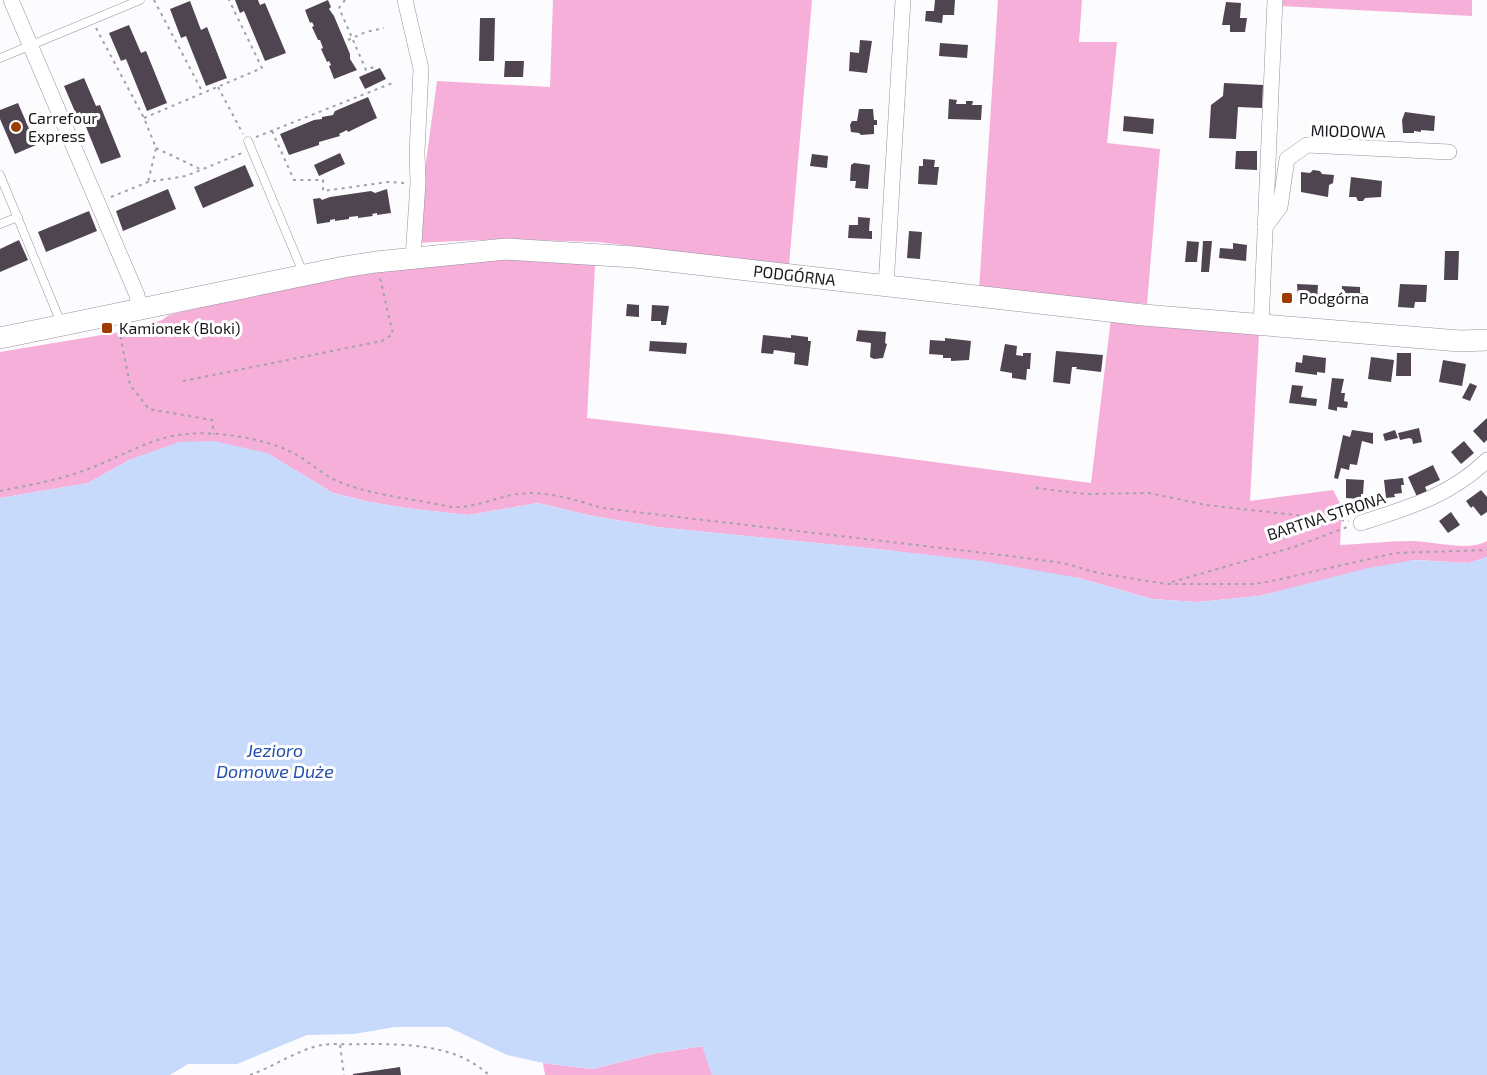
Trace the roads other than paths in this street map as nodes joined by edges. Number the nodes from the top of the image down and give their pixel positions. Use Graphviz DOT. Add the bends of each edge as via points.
graph roads {
  1 [pos="11,0"];
  2 [pos="140,0"];
  3 [pos="405,0"];
  4 [pos="903,0"];
  5 [pos="1275,0"];
  6 [pos="30,45"];
  7 [pos="0,58"];
  8 [pos="248,141"];
  9 [pos="1449,152"];
  10 [pos="0,175"];
  11 [pos="18,217"];
  12 [pos="0,224"];
  13 [pos="1265,227"];
  14 [pos="413,258"];
  15 [pos="304,275"];
  16 [pos="886,286"];
  17 [pos="140,309"];
  18 [pos="62,326"];
  19 [pos="1261,326"];
  20 [pos="0,338"];
  21 [pos="1487,340"];
  22 [pos="1487,460"];
  23 [pos="1361,522"];
  1 -- 6 [label="street"];
  2 -- 6 [label="lane"];
  3 -- 14 [label="street" via="421,69"];
  4 -- 16 [label="street"];
  5 -- 13 [label="street"];
  6 -- 7 [label="lane"];
  6 -- 17 [label="street"];
  8 -- 15 [label="lane"];
  9 -- 13 [label="street, MIODOWA" via="1307,145 1287,159 1280,207"];
  10 -- 11 [label="lane"];
  11 -- 12 [label="lane"];
  11 -- 18 [label="lane"];
  13 -- 19 [label="street"];
  14 -- 15 [label="street, PODGÓRNA"];
  14 -- 16 [label="street, PODGÓRNA" via="506,249 634,257"];
  15 -- 17 [label="street, PODGÓRNA"];
  16 -- 19 [label="street, PODGÓRNA"];
  17 -- 18 [label="street, PODGÓRNA"];
  18 -- 20 [label="street, PODGÓRNA"];
  19 -- 21 [label="street, PODGÓRNA"];
  22 -- 23 [label="street, BARTNA STRONA" via="1443,493"];
}
